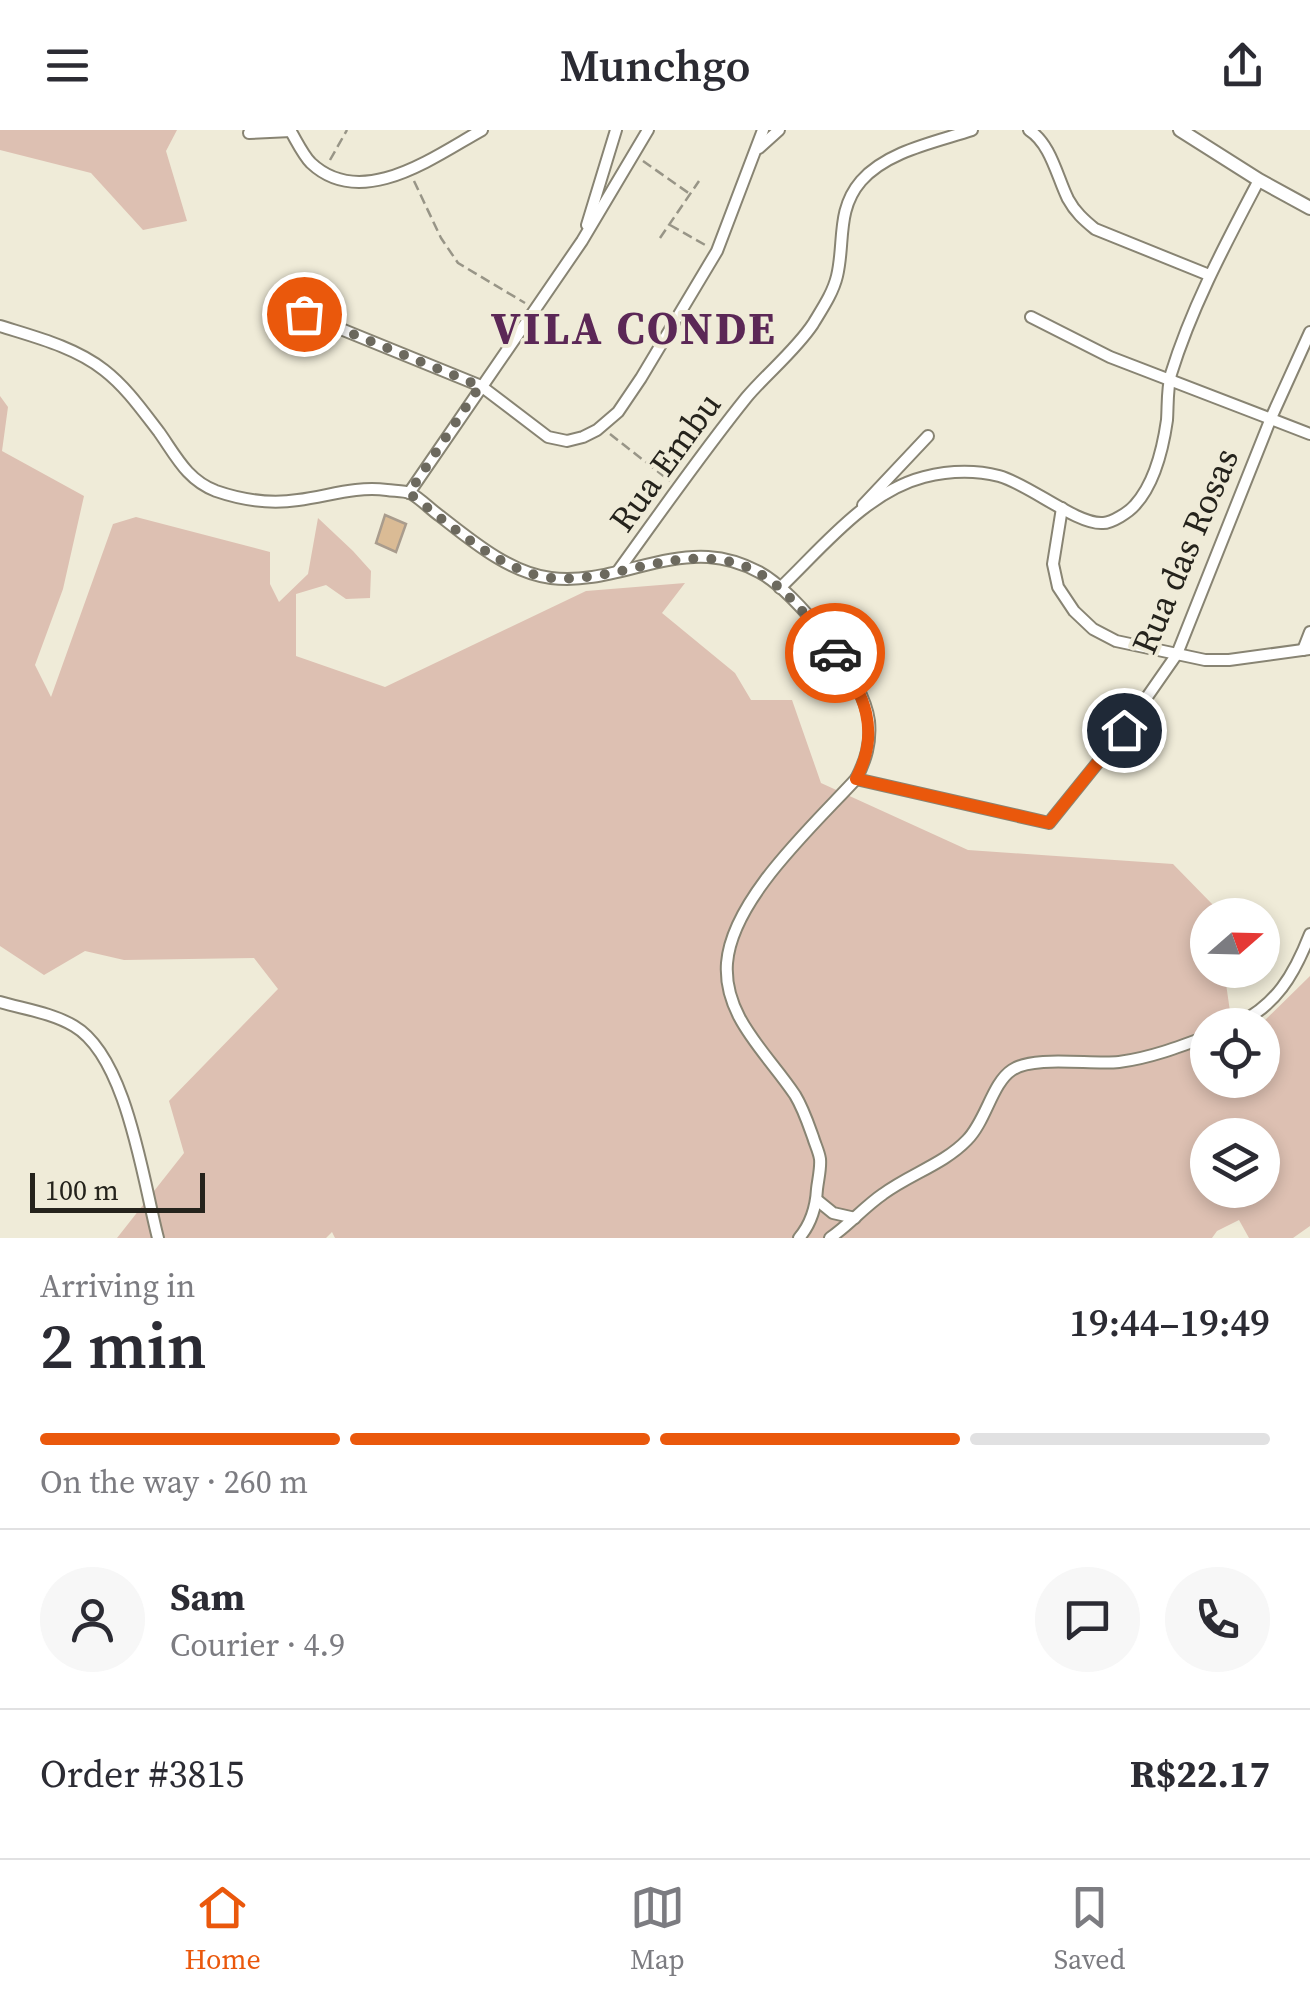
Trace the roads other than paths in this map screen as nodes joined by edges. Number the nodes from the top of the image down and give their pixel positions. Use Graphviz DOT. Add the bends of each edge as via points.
graph roads {
  1 [pos="290,130"];
  2 [pos="482,130"];
  3 [pos="616,130"];
  4 [pos="648,130"];
  5 [pos="763,130"];
  6 [pos="779,130"];
  7 [pos="972,130"];
  8 [pos="1029,130"];
  9 [pos="1180,130"];
  10 [pos="249,133"];
  11 [pos="754,152"];
  12 [pos="1259,180"];
  13 [pos="1310,208"];
  14 [pos="582,240"];
  15 [pos="1209,276"];
  16 [pos="304,314"];
  17 [pos="1031,317"];
  18 [pos="0,326"];
  19 [pos="1310,332"];
  20 [pos="1170,378"];
  21 [pos="480,386"];
  22 [pos="1271,418"];
  23 [pos="1310,434"];
  24 [pos="928,436"];
  25 [pos="409,493"];
  26 [pos="1062,508"];
  27 [pos="856,512"];
  28 [pos="618,572"];
  29 [pos="780,588"];
  30 [pos="1310,632"];
  31 [pos="1306,649"];
  32 [pos="1177,654"];
  33 [pos="856,779"];
  34 [pos="1310,934"];
  35 [pos="0,1002"];
  36 [pos="1264,1008"];
  37 [pos="1190,1042"];
  38 [pos="816,1200"];
  39 [pos="855,1218"];
  40 [pos="158,1238"];
  41 [pos="799,1238"];
  42 [pos="830,1238"];
  1 -- 2 [label="street" via="311,162 354,182 394,178"];
  1 -- 10 [label="street"];
  3 -- 14 [label="street"];
  4 -- 14 [label="street"];
  5 -- 11 [label="street"];
  6 -- 11 [label="street"];
  7 -- 28 [label="street, Rua Embu" via="911,150 862,180 848,201 837,275 810,327 748,396"];
  8 -- 15 [label="street" via="1043,143 1070,203 1095,229"];
  9 -- 12 [label="street"];
  11 -- 21 [label="street" via="717,251 618,412 582,437 548,438"];
  12 -- 13 [label="street"];
  12 -- 15 [label="street"];
  14 -- 21 [label="street"];
  15 -- 20 [label="street"];
  16 -- 21 [label="street"];
  17 -- 20 [label="street"];
  18 -- 25 [label="street" via="104,370 129,393 182,468 212,489 275,502 368,487"];
  19 -- 22 [label="street, Rua das Rosas"];
  20 -- 22 [label="street"];
  20 -- 26 [label="street" via="1162,446 1136,505 1104,524"];
  21 -- 25 [label="street"];
  22 -- 23 [label="street"];
  22 -- 32 [label="street, Rua das Rosas"];
  24 -- 27 [label="street"];
  25 -- 28 [label="street" via="467,538 531,574 574,579"];
  26 -- 27 [label="street" via="1002,477 957,472 900,486"];
  26 -- 32 [label="street" via="1052,564 1064,600 1116,641"];
  27 -- 29 [label="street"];
  28 -- 29 [label="street" via="706,557 760,572"];
  29 -- 33 [label="street" via="858,690 869,747"];
  30 -- 31 [label="street"];
  31 -- 32 [label="street" via="1230,660"];
  32 -- 33 [label="street, Rua das Rosas" via="1049,823"];
  33 -- 38 [label="street" via="766,878 745,908 727,961 733,1005 807,1118 820,1159"];
  34 -- 36 [label="street" via="1287,984"];
  35 -- 40 [label="street" via="57,1018 94,1044 136,1141"];
  37 -- 39 [label="street" via="1123,1061 1014,1068 966,1142"];
  38 -- 39 [label="street" via="832,1213"];
  38 -- 41 [label="street"];
  39 -- 42 [label="street"];
}
